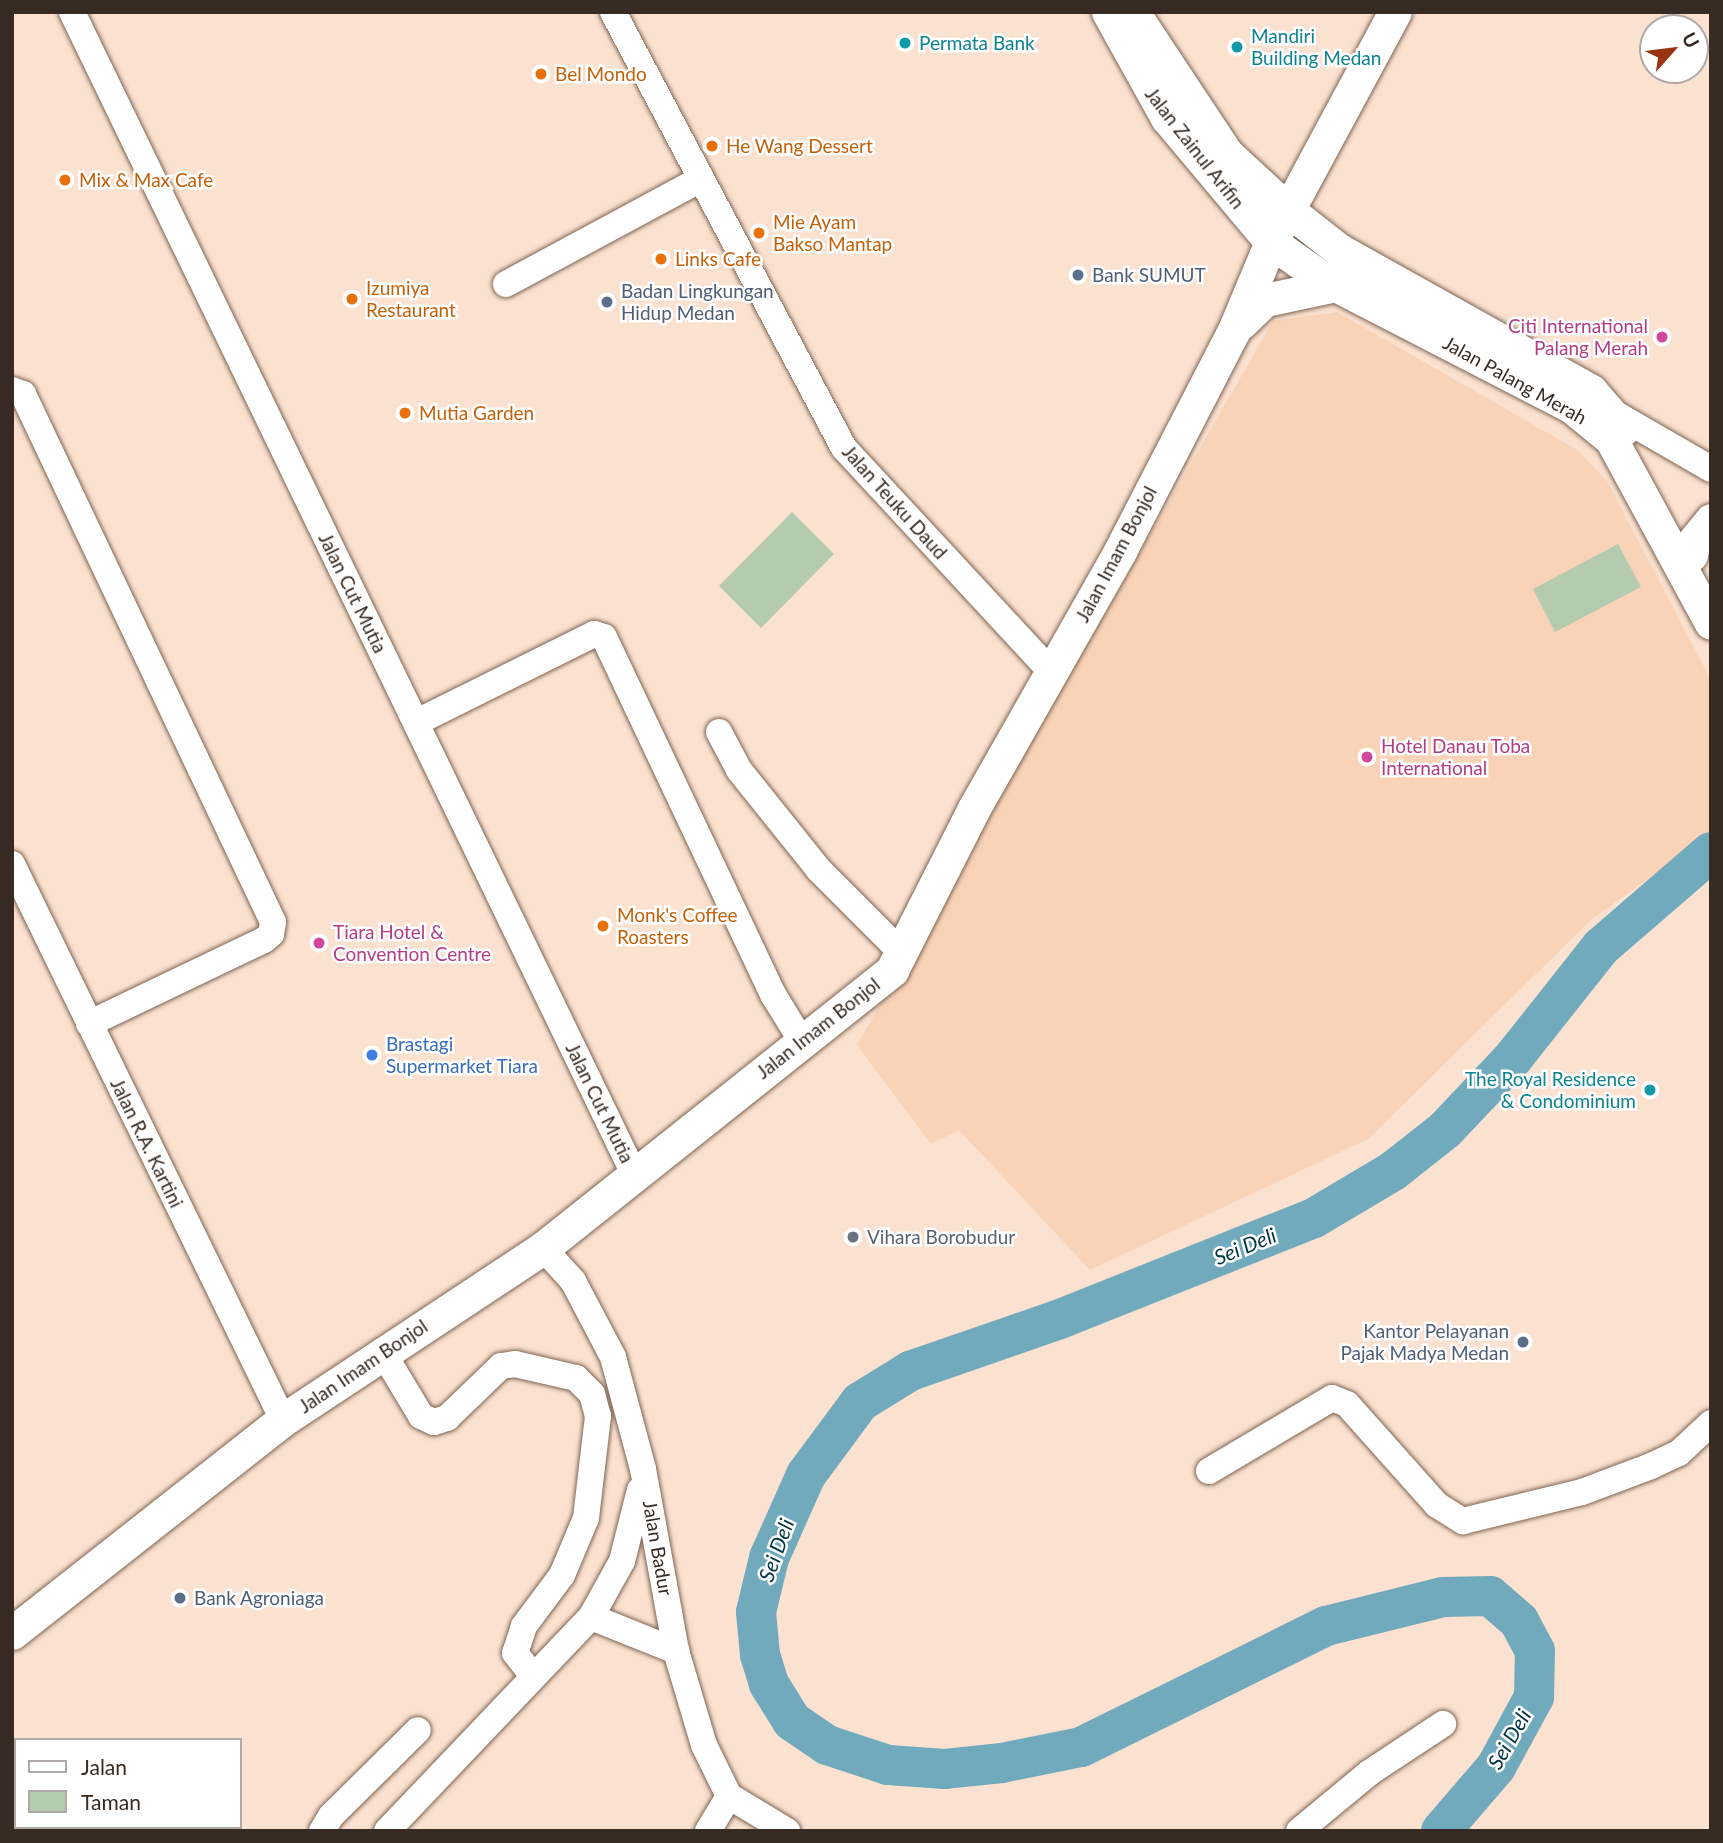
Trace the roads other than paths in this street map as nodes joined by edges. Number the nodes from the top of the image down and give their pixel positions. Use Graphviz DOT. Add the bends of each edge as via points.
graph roads {
  1 [pos="72,12"];
  2 [pos="613,12"];
  3 [pos="1108,12"];
  4 [pos="1133,12"];
  5 [pos="1395,12"];
  6 [pos="699,180"];
  7 [pos="1288,210"];
  8 [pos="1271,242"];
  9 [pos="506,284"];
  10 [pos="1336,285"];
  11 [pos="1235,328"];
  12 [pos="12,390"];
  13 [pos="1614,413"];
  14 [pos="1711,469"];
  15 [pos="1711,520"];
  16 [pos="1691,555"];
  17 [pos="1711,592"];
  18 [pos="1711,623"];
  19 [pos="1052,673"];
  20 [pos="417,722"];
  21 [pos="719,732"];
  22 [pos="12,864"];
  23 [pos="900,951"];
  24 [pos="89,1024"];
  25 [pos="801,1040"];
  26 [pos="634,1174"];
  27 [pos="543,1248"];
  28 [pos="382,1351"];
  29 [pos="283,1420"];
  30 [pos="1711,1423"];
  31 [pos="643,1469"];
  32 [pos="1209,1471"];
  33 [pos="591,1617"];
  34 [pos="12,1633"];
  35 [pos="676,1651"];
  36 [pos="533,1676"];
  37 [pos="1443,1724"];
  38 [pos="418,1730"];
  39 [pos="729,1796"];
  40 [pos="322,1831"];
  41 [pos="387,1831"];
  42 [pos="708,1831"];
  43 [pos="787,1831"];
  44 [pos="1300,1831"];
  1 -- 20 [label="street, Jalan Cut Mutia"];
  2 -- 6 [label="street, Jalan Teuku Daud"];
  3 -- 8 [label="main road, Jalan Zainul Arifin" via="1167,118"];
  4 -- 7 [label="main road, Jalan Zainul Arifin" via="1227,154"];
  5 -- 7 [label="main road, Jalan Imam Bonjol"];
  6 -- 9 [label="street"];
  6 -- 19 [label="street, Jalan Teuku Daud" via="845,448"];
  7 -- 8 [label="main road, Jalan Imam Bonjol"];
  7 -- 13 [label="main road, Jalan Palang Merah" via="1339,250 1591,391"];
  8 -- 10 [label="main road, Jalan Palang Merah"];
  8 -- 11 [label="main road, Jalan Imam Bonjol"];
  10 -- 11 [label="main road" via="1265,299"];
  10 -- 18 [label="main road, Jalan Palang Merah" via="1572,407 1594,423 1611,439"];
  11 -- 19 [label="main road, Jalan Imam Bonjol"];
  12 -- 24 [label="street" via="23,394 273,922 271,934 264,940"];
  13 -- 14 [label="street"];
  13 -- 16 [label="main road, Jalan Palang Merah"];
  15 -- 16 [label="main road" via="1694,541"];
  16 -- 17 [label="main road, Jalan Palang Merah"];
  19 -- 23 [label="main road, Jalan Imam Bonjol" via="973,810"];
  20 -- 25 [label="street" via="594,634 604,637 774,996"];
  20 -- 26 [label="street, Jalan Cut Mutia" via="455,811"];
  21 -- 23 [label="street" via="740,770 819,870"];
  22 -- 24 [label="street, Jalan R.A. Kartini"];
  23 -- 25 [label="main road, Jalan Imam Bonjol" via="892,970"];
  24 -- 29 [label="street, Jalan R.A. Kartini"];
  25 -- 26 [label="main road, Jalan Imam Bonjol"];
  26 -- 27 [label="main road, Jalan Imam Bonjol"];
  27 -- 28 [label="main road, Jalan Imam Bonjol"];
  27 -- 31 [label="street, Jalan Badur" via="595,1315 613,1357"];
  28 -- 29 [label="main road, Jalan Imam Bonjol"];
  28 -- 36 [label="street" via="421,1416 434,1422 447,1418 500,1366 515,1364 576,1378 592,1394 598,1416 586,1518 562,1575 524,1626 515,1653"];
  29 -- 34 [label="main road, Jalan Imam Bonjol"];
  30 -- 32 [label="street" via="1678,1453 1651,1466 1582,1492 1463,1521 1437,1505 1347,1404 1332,1398"];
  31 -- 33 [label="street" via="634,1527 622,1561"];
  31 -- 35 [label="street, Jalan Badur"];
  33 -- 35 [label="street"];
  33 -- 36 [label="street"];
  35 -- 39 [label="street, Jalan Badur" via="704,1745"];
  36 -- 41 [label="street"];
  37 -- 44 [label="street" via="1369,1773"];
  38 -- 40 [label="street" via="331,1816"];
  39 -- 42 [label="street"];
  39 -- 43 [label="street, Jalan Badur"];
}
